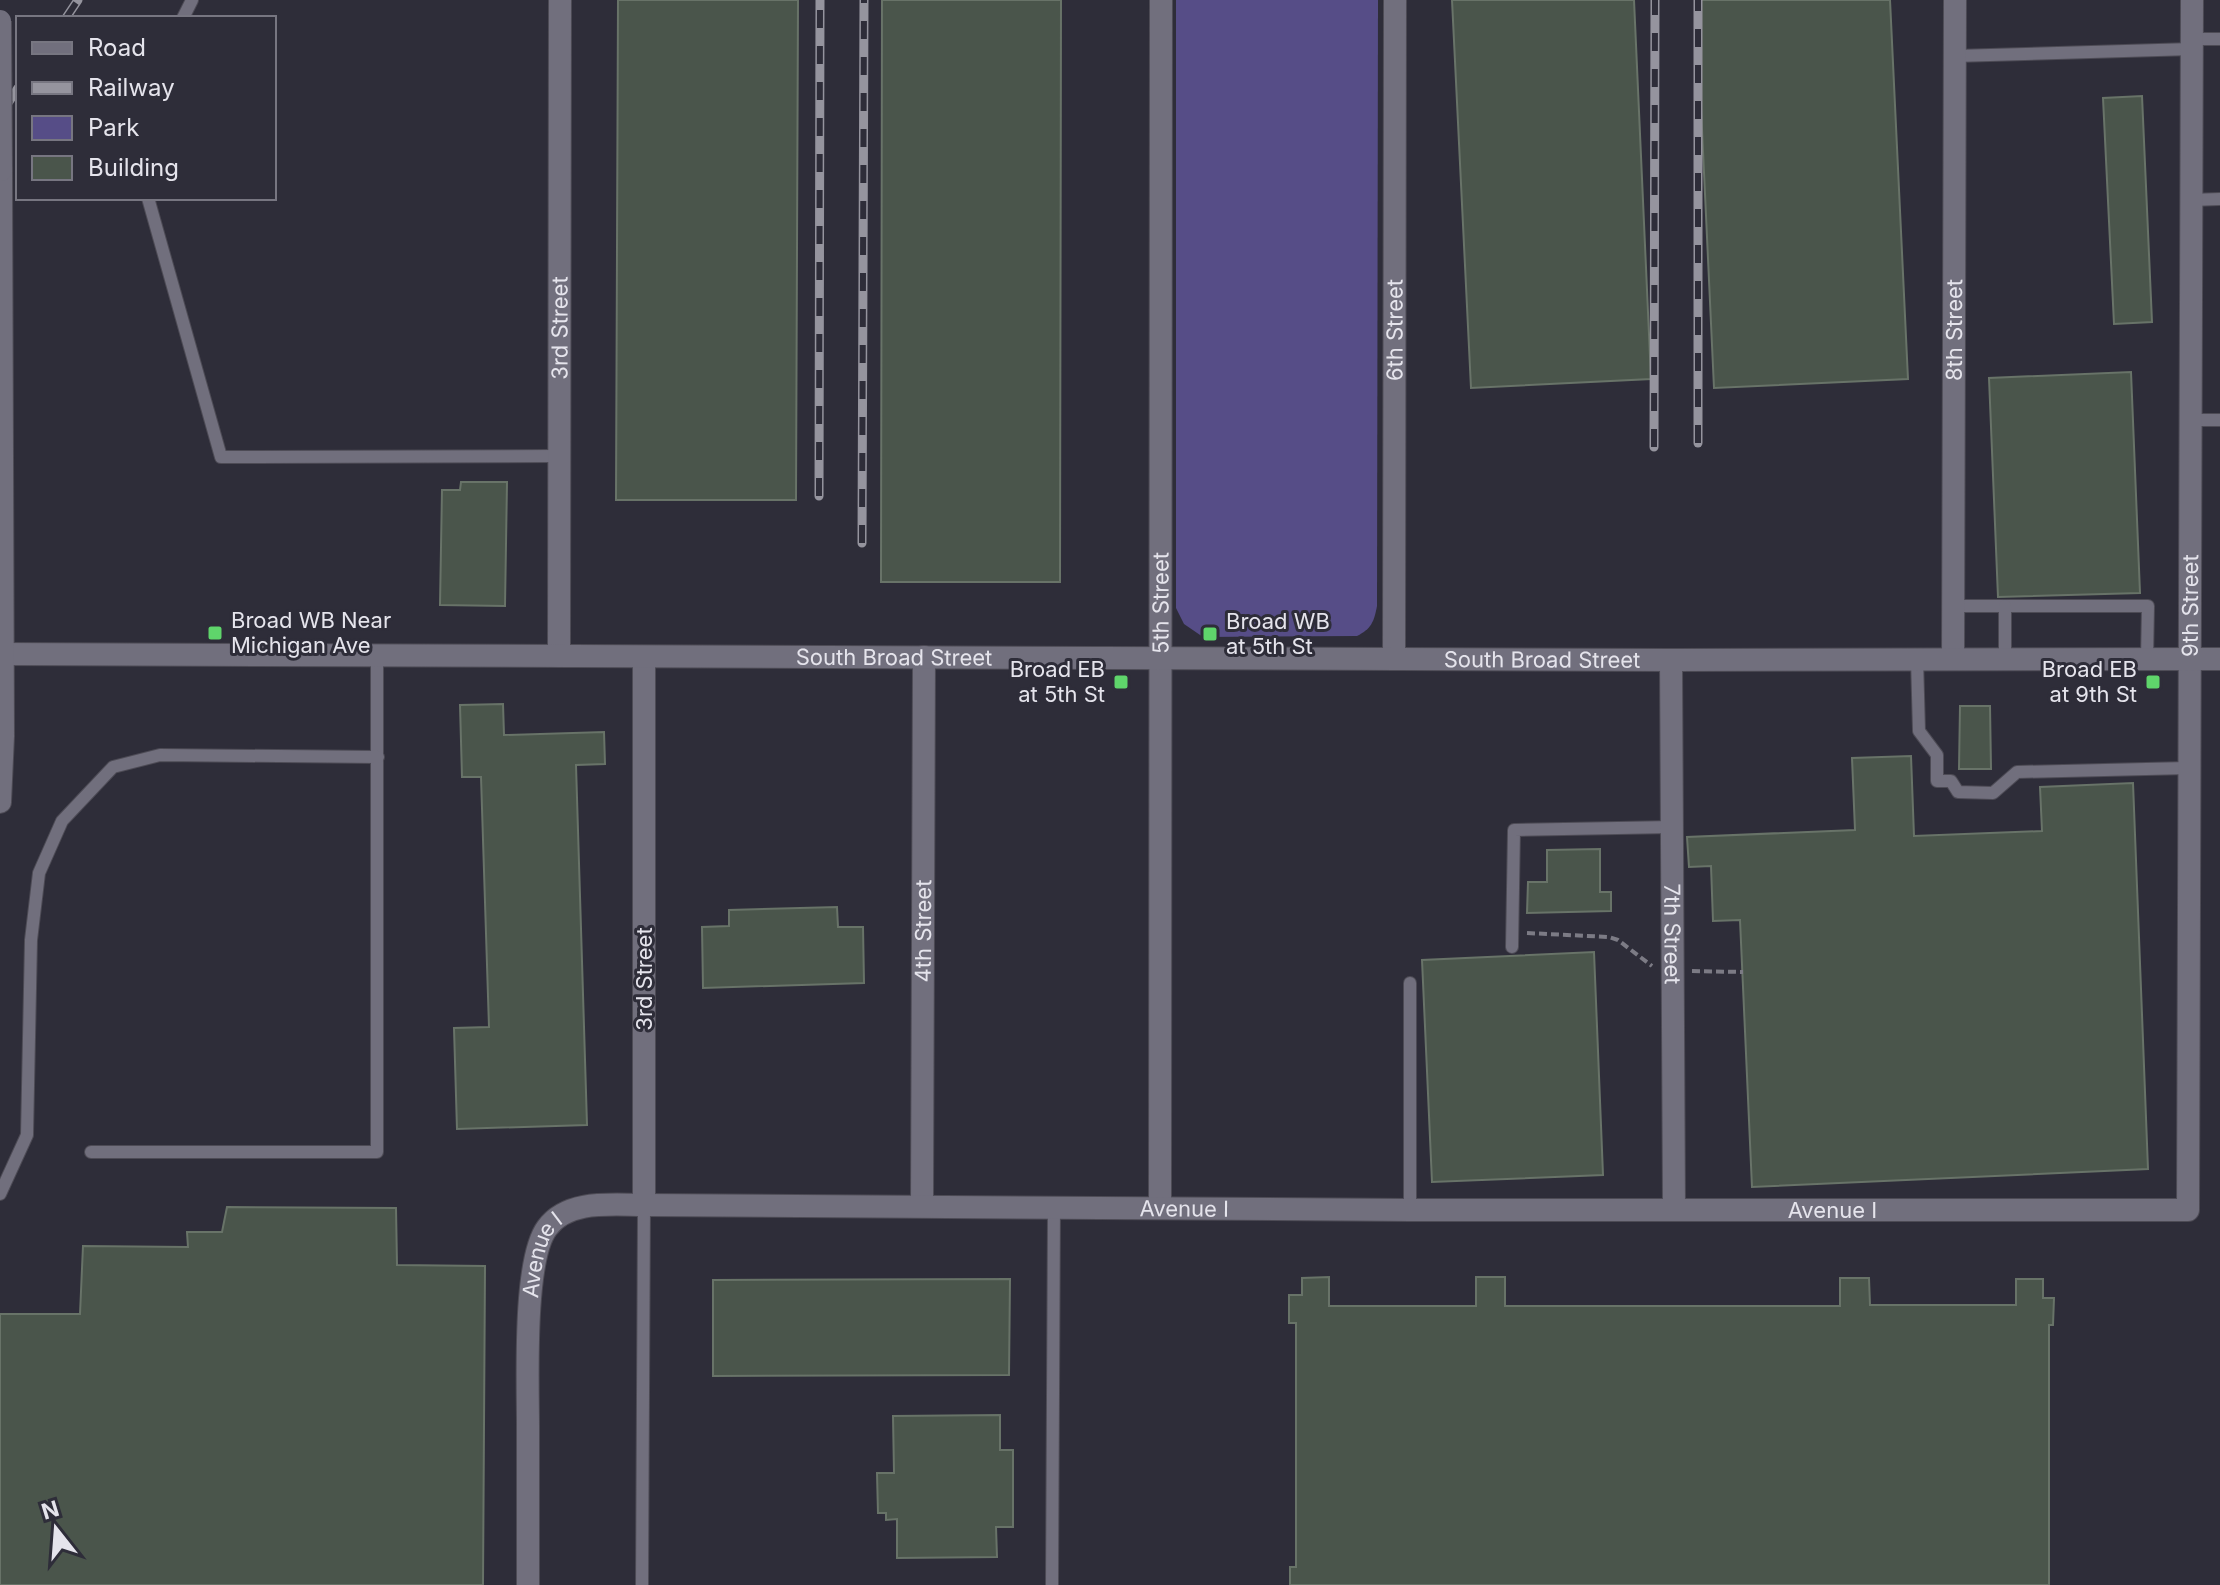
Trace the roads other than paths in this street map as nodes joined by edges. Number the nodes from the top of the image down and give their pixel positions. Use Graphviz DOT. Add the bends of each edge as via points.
graph roads {
  1 [pos="560,0"];
  2 [pos="1161,0"];
  3 [pos="1395,0"];
  4 [pos="1955,0"];
  5 [pos="2192,0"];
  6 [pos="0,7"];
  7 [pos="0,21"];
  8 [pos="2220,39"];
  9 [pos="2192,44"];
  10 [pos="1955,56"];
  11 [pos="1,170"];
  12 [pos="2220,199"];
  13 [pos="149,200"];
  14 [pos="2191,200"];
  15 [pos="2190,420"];
  16 [pos="2220,420"];
  17 [pos="558,456"];
  18 [pos="1953,606"];
  19 [pos="2005,606"];
  20 [pos="1,654"];
  21 [pos="377,656"];
  22 [pos="559,656"];
  23 [pos="924,657"];
  24 [pos="644,658"];
  25 [pos="1394,658"];
  26 [pos="1953,658"];
  27 [pos="2005,658"];
  28 [pos="1161,659"];
  29 [pos="1917,659"];
  30 [pos="2147,659"];
  31 [pos="2188,659"];
  32 [pos="2220,659"];
  33 [pos="1671,660"];
  34 [pos="378,757"];
  35 [pos="2188,768"];
  36 [pos="0,802"];
  37 [pos="1672,827"];
  38 [pos="1512,947"];
  39 [pos="1410,983"];
  40 [pos="91,1152"];
  41 [pos="0,1194"];
  42 [pos="644,1205"];
  43 [pos="922,1205"];
  44 [pos="1054,1206"];
  45 [pos="1160,1207"];
  46 [pos="1674,1209"];
  47 [pos="1410,1210"];
  48 [pos="2188,1210"];
  49 [pos="528,1585"];
  50 [pos="642,1585"];
  51 [pos="1052,1585"];
  1 -- 17 [label="street, 3rd Street"];
  2 -- 28 [label="street, 5th Street"];
  3 -- 25 [label="street, 6th Street"];
  4 -- 10 [label="street, 8th Street"];
  5 -- 9 [label="street, 9th Street"];
  6 -- 7 [label="street"];
  7 -- 11 [label="street, bridge"];
  8 -- 9 [label="lane"];
  9 -- 10 [label="lane"];
  9 -- 14 [label="street, 9th Street"];
  10 -- 18 [label="street, 8th Street"];
  11 -- 20 [label="street"];
  12 -- 14 [label="lane"];
  13 -- 17 [label="lane" via="221,457"];
  14 -- 15 [label="street, 9th Street"];
  15 -- 16 [label="lane"];
  15 -- 31 [label="street, 9th Street"];
  17 -- 22 [label="street, 3rd Street"];
  18 -- 19 [label="lane"];
  18 -- 26 [label="street, 8th Street"];
  19 -- 27 [label="lane"];
  19 -- 30 [label="lane" via="2148,606"];
  20 -- 21 [label="street, South Broad Street"];
  20 -- 36 [label="street"];
  21 -- 22 [label="street, South Broad Street"];
  21 -- 34 [label="lane"];
  22 -- 24 [label="street, South Broad Street"];
  23 -- 24 [label="street, South Broad Street"];
  23 -- 28 [label="street, South Broad Street"];
  23 -- 43 [label="street, 4th Street"];
  24 -- 42 [label="street, 3rd Street"];
  25 -- 28 [label="street, South Broad Street"];
  25 -- 33 [label="street, South Broad Street"];
  26 -- 27 [label="street, South Broad Street"];
  26 -- 29 [label="street, South Broad Street"];
  27 -- 30 [label="street, South Broad Street"];
  28 -- 45 [label="street, 5th Street"];
  29 -- 33 [label="street, South Broad Street"];
  29 -- 35 [label="lane" via="1919,731 1937,755 1937,781 1951,781 1958,792 1993,793 2017,772"];
  30 -- 31 [label="street, South Broad Street"];
  31 -- 32 [label="street, South Broad Street"];
  31 -- 35 [label="street, 9th Street"];
  33 -- 37 [label="street, 7th Street"];
  34 -- 40 [label="lane" via="377,1152"];
  34 -- 41 [label="lane" via="160,755 113,767 62,821 39,873 31,940 27,1135"];
  35 -- 48 [label="street, 9th Street"];
  37 -- 38 [label="lane" via="1514,830"];
  37 -- 46 [label="street, 7th Street"];
  39 -- 47 [label="lane"];
  42 -- 43 [label="street, Avenue I"];
  42 -- 49 [label="street, Avenue I" via="574,1209 560,1215 539,1243 529,1308"];
  42 -- 50 [label="lane"];
  43 -- 44 [label="street, Avenue I"];
  44 -- 45 [label="street, Avenue I"];
  44 -- 51 [label="lane"];
  45 -- 47 [label="street, Avenue I"];
  46 -- 47 [label="street, Avenue I"];
  46 -- 48 [label="street, Avenue I"];
}
